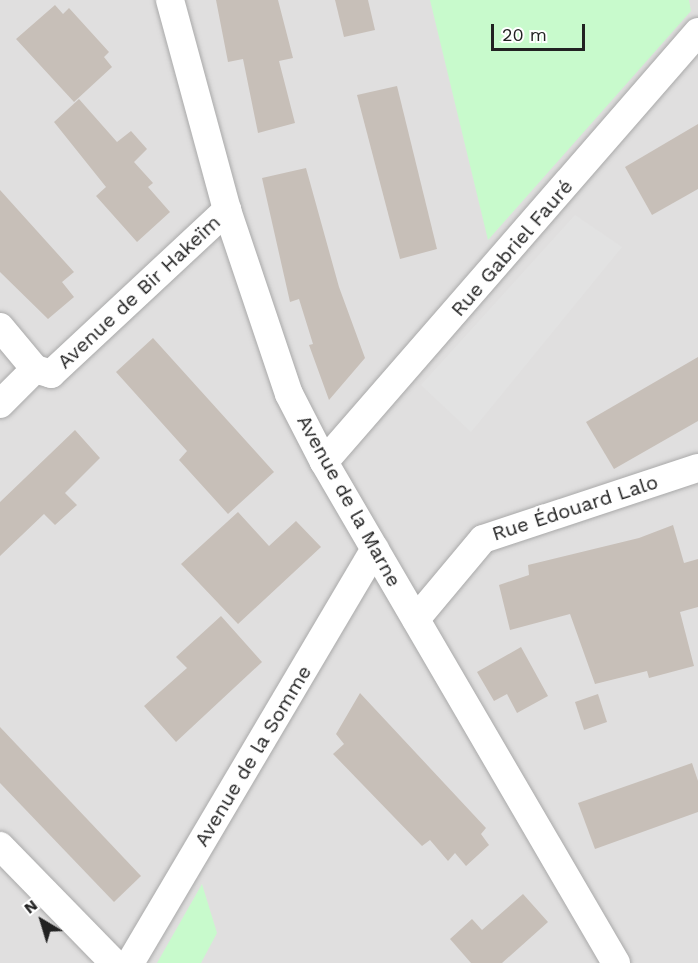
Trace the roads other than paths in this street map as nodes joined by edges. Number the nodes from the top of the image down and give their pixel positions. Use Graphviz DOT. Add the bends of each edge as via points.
graph roads {
  1 [pos="170,0"];
  2 [pos="698,32"];
  3 [pos="227,210"];
  4 [pos="0,327"];
  5 [pos="35,369"];
  6 [pos="0,404"];
  7 [pos="324,462"];
  8 [pos="698,468"];
  9 [pos="375,549"];
  10 [pos="416,619"];
  11 [pos="0,846"];
  12 [pos="606,960"];
  13 [pos="114,963"];
  14 [pos="130,963"];
  1 -- 3 [label="street, Avenue de la Marne"];
  2 -- 7 [label="street, Rue Gabriel Fauré"];
  3 -- 5 [label="street, Avenue de Bir Hakeïm" via="51,374"];
  3 -- 7 [label="street, Avenue de la Marne" via="285,383"];
  4 -- 5 [label="street, Avenue de Bir Hakeïm"];
  5 -- 6 [label="street"];
  7 -- 9 [label="street, Avenue de la Marne"];
  8 -- 10 [label="street, Rue Édouard Lalo" via="483,539"];
  9 -- 10 [label="street, Avenue de la Marne"];
  9 -- 14 [label="street, Avenue de la Somme"];
  10 -- 12 [label="street, Avenue de la Marne"];
  11 -- 13 [label="street"];
}
